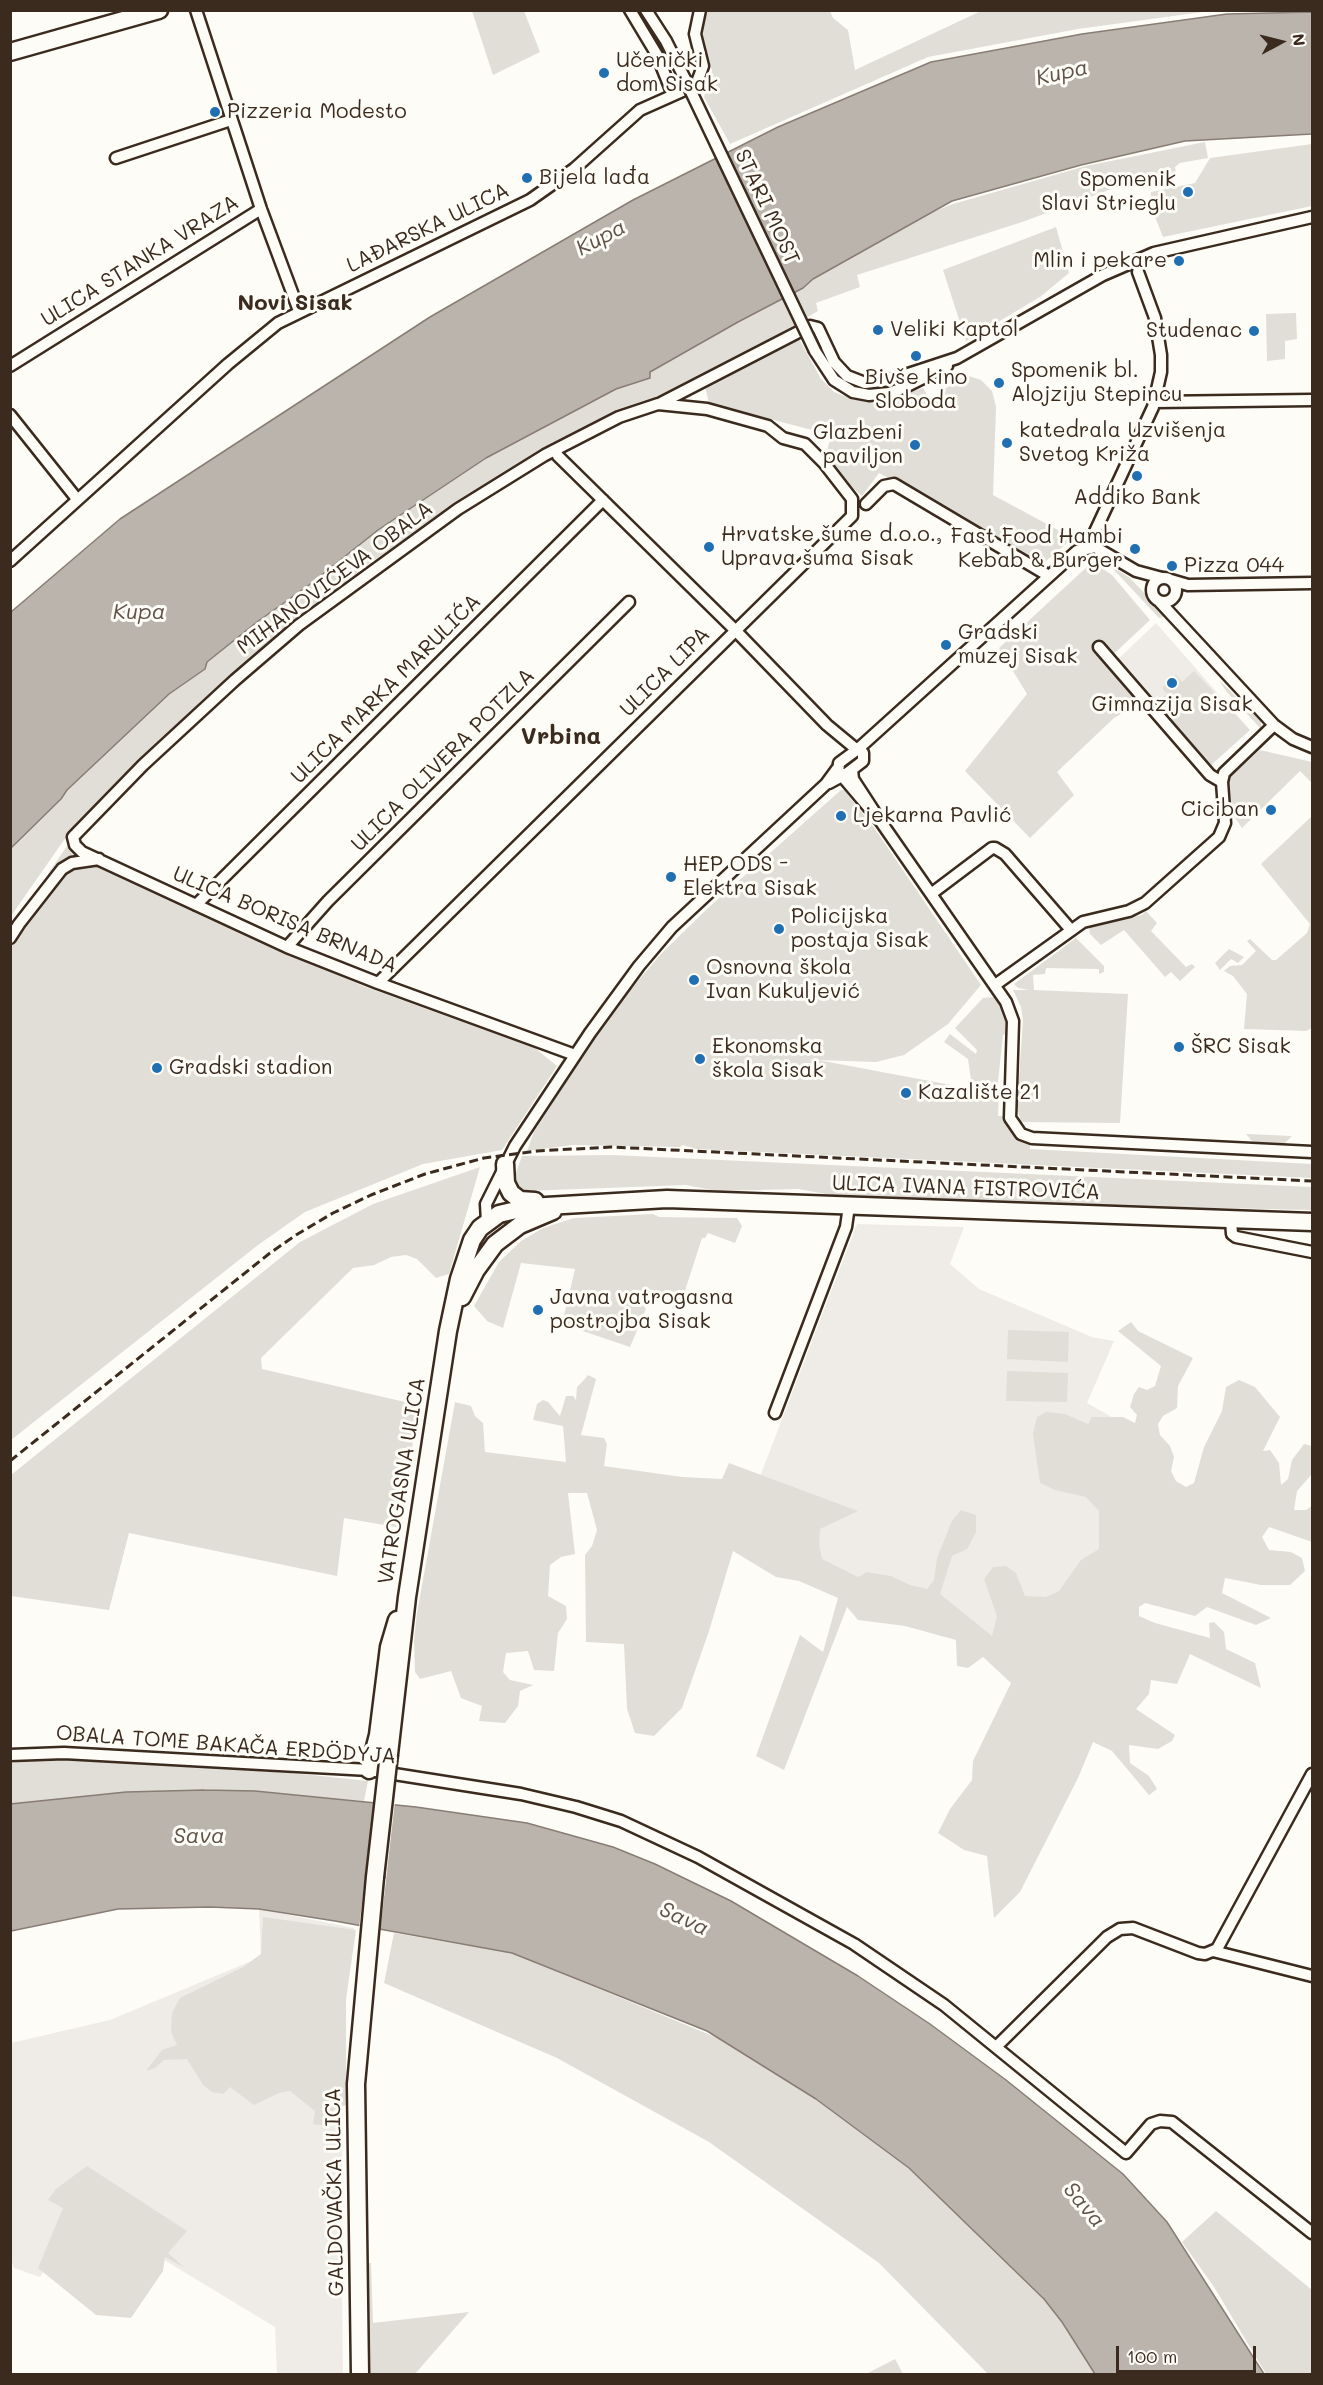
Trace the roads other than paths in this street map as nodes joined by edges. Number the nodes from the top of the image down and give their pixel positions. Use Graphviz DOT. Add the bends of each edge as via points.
graph roads {
  1 [pos="159,10"];
  2 [pos="196,10"];
  3 [pos="630,10"];
  4 [pos="646,10"];
  5 [pos="658,10"];
  6 [pos="700,10"];
  7 [pos="656,26"];
  8 [pos="10,52"];
  9 [pos="673,95"];
  10 [pos="231,120"];
  11 [pos="116,158"];
  12 [pos="261,208"];
  13 [pos="1312,218"];
  14 [pos="1138,272"];
  15 [pos="299,311"];
  16 [pos="957,358"];
  17 [pos="10,366"];
  18 [pos="702,383"];
  19 [pos="1312,400"];
  20 [pos="1155,402"];
  21 [pos="658,404"];
  22 [pos="706,409"];
  23 [pos="10,415"];
  24 [pos="556,451"];
  25 [pos="77,499"];
  26 [pos="603,500"];
  27 [pos="866,504"];
  28 [pos="852,516"];
  29 [pos="1091,546"];
  30 [pos="10,561"];
  31 [pos="1136,571"];
  32 [pos="1049,576"];
  33 [pos="1167,579"];
  34 [pos="1312,583"];
  35 [pos="1188,585"];
  36 [pos="1151,591"];
  37 [pos="1175,596"];
  38 [pos="629,602"];
  39 [pos="1159,602"];
  40 [pos="1175,617"];
  41 [pos="735,630"];
  42 [pos="1099,647"];
  43 [pos="827,725"];
  44 [pos="1274,725"];
  45 [pos="1312,747"];
  46 [pos="860,752"];
  47 [pos="846,757"];
  48 [pos="843,772"];
  49 [pos="1222,782"];
  50 [pos="72,837"];
  51 [pos="99,859"];
  52 [pos="932,894"];
  53 [pos="196,905"];
  54 [pos="1071,930"];
  55 [pos="10,938"];
  56 [pos="286,947"];
  57 [pos="378,983"];
  58 [pos="996,985"];
  59 [pos="575,1055"];
  60 [pos="1312,1152"];
  61 [pos="505,1164"];
  62 [pos="584,1202"];
  63 [pos="551,1205"];
  64 [pos="849,1206"];
  65 [pos="487,1222"];
  66 [pos="1312,1222"];
  67 [pos="1231,1227"];
  68 [pos="1312,1252"];
  69 [pos="448,1331"];
  70 [pos="775,1413"];
  71 [pos="407,1597"];
  72 [pos="10,1755"];
  73 [pos="369,1770"];
  74 [pos="1312,1774"];
  75 [pos="1214,1951"];
  76 [pos="1312,1976"];
  77 [pos="361,2010"];
  78 [pos="996,2048"];
  79 [pos="1312,2233"];
  80 [pos="360,2374"];
  1 -- 8 [label="main road"];
  2 -- 10 [label="street"];
  3 -- 9 [label="street" via="657,55"];
  4 -- 7 [label="street, STARI MOST"];
  5 -- 7 [label="street"];
  6 -- 9 [label="street, LAĐARSKA ULICA" via="695,30 703,66 701,77 696,85"];
  7 -- 16 [label="street, STARI MOST, bridge" via="686,79 830,376 853,392 882,395 919,382"];
  9 -- 15 [label="street, LAĐARSKA ULICA" via="636,113 574,170 530,200"];
  10 -- 11 [label="street"];
  10 -- 12 [label="street"];
  12 -- 15 [label="street"];
  12 -- 17 [label="street, ULICA STANKA VRAZA"];
  13 -- 16 [label="street" via="1161,251 1109,271"];
  14 -- 20 [label="street" via="1155,318 1161,355"];
  15 -- 25 [label="street, LAĐARSKA ULICA" via="259,337"];
  16 -- 18 [label="street, MIHANOVIĆEVA OBALA" via="882,382 865,383 839,370 818,328 810,326"];
  18 -- 21 [label="street, MIHANOVIĆEVA OBALA"];
  18 -- 22 [label="street" via="700,400"];
  19 -- 20 [label="street"];
  20 -- 29 [label="street"];
  21 -- 22 [label="street, MIHANOVIĆEVA OBALA"];
  21 -- 24 [label="street, MIHANOVIĆEVA OBALA" via="619,417"];
  22 -- 28 [label="street, MIHANOVIĆEVA OBALA" via="768,426 783,438 805,444 849,494 854,505"];
  23 -- 25 [label="street"];
  24 -- 26 [label="street"];
  24 -- 50 [label="street, MIHANOVIĆEVA OBALA" via="458,509 299,625 234,680"];
  25 -- 30 [label="street, LAĐARSKA ULICA"];
  26 -- 41 [label="street"];
  26 -- 53 [label="street, ULICA MARKA MARULIĆA"];
  27 -- 32 [label="street" via="884,486 894,484"];
  28 -- 41 [label="street, ULICA LIPA"];
  29 -- 31 [label="street"];
  29 -- 32 [label="street" via="1077,551"];
  31 -- 33 [label="street"];
  31 -- 36 [label="street"];
  32 -- 46 [label="street"];
  33 -- 35 [label="street"];
  33 -- 36 [label="street" via="1153,584"];
  33 -- 37 [label="street" via="1176,586"];
  34 -- 35 [label="street"];
  35 -- 37 [label="street"];
  36 -- 39 [label="street"];
  37 -- 39 [label="street"];
  37 -- 40 [label="street"];
  38 -- 56 [label="street, ULICA OLIVERA POTZLA"];
  39 -- 40 [label="street"];
  40 -- 44 [label="street"];
  41 -- 43 [label="street"];
  41 -- 57 [label="street, ULICA LIPA"];
  42 -- 49 [label="street" via="1210,775"];
  43 -- 46 [label="street"];
  43 -- 47 [label="street"];
  44 -- 45 [label="street"];
  44 -- 49 [label="street" via="1228,767"];
  46 -- 47 [label="street"];
  46 -- 48 [label="street"];
  47 -- 48 [label="street"];
  48 -- 52 [label="street"];
  48 -- 59 [label="street" via="672,927"];
  49 -- 54 [label="street" via="1225,823 1219,837 1144,903 1083,922"];
  50 -- 51 [label="street, ULICA BORISA BRNADA" via="82,852"];
  51 -- 53 [label="street, ULICA BORISA BRNADA"];
  51 -- 55 [label="street" via="72,863 62,869"];
  52 -- 54 [label="street" via="995,848 1005,854"];
  52 -- 58 [label="street"];
  53 -- 56 [label="street, ULICA BORISA BRNADA"];
  54 -- 58 [label="street"];
  56 -- 57 [label="street, ULICA BORISA BRNADA"];
  57 -- 59 [label="street, ULICA BORISA BRNADA"];
  58 -- 60 [label="street" via="1013,1021 1010,1112 1012,1124 1021,1134 1032,1138"];
  59 -- 61 [label="street"];
  61 -- 63 [label="main road" via="506,1183 515,1198"];
  61 -- 65 [label="street" via="486,1204"];
  62 -- 63 [label="main road"];
  62 -- 64 [label="main road, ULICA IVANA FISTROVIĆA" via="667,1199"];
  62 -- 69 [label="main road" via="532,1218 495,1244 476,1270"];
  63 -- 65 [label="main road" via="512,1210"];
  64 -- 67 [label="main road, ULICA IVANA FISTROVIĆA"];
  64 -- 70 [label="street" via="846,1227"];
  65 -- 69 [label="main road, VATROGASNA ULICA" via="469,1248"];
  66 -- 67 [label="main road, ULICA IVANA FISTROVIĆA"];
  67 -- 68 [label="street, ULICA IVANA FISTROVIĆA" via="1268,1245"];
  69 -- 71 [label="main road, VATROGASNA ULICA"];
  71 -- 73 [label="main road" via="389,1647 378,1735"];
  71 -- 77 [label="main road, VATROGASNA ULICA, bridge"];
  72 -- 73 [label="street, OBALA TOME BAKAČA ERDÖDYJA" via="64,1753"];
  73 -- 78 [label="street, OBALA TOME BAKAČA ERDÖDYJA" via="547,1799 652,1833 854,1944 936,1998"];
  74 -- 75 [label="street" via="1222,1944"];
  75 -- 76 [label="street"];
  75 -- 78 [label="street" via="1198,1953 1133,1928 1120,1929 1107,1937"];
  77 -- 80 [label="main road, GALDOVAČKA ULICA" via="355,2122"];
  78 -- 79 [label="street, OBALA TOME BAKAČA ERDÖDYJA" via="1124,2151 1153,2123 1172,2122"];
}
